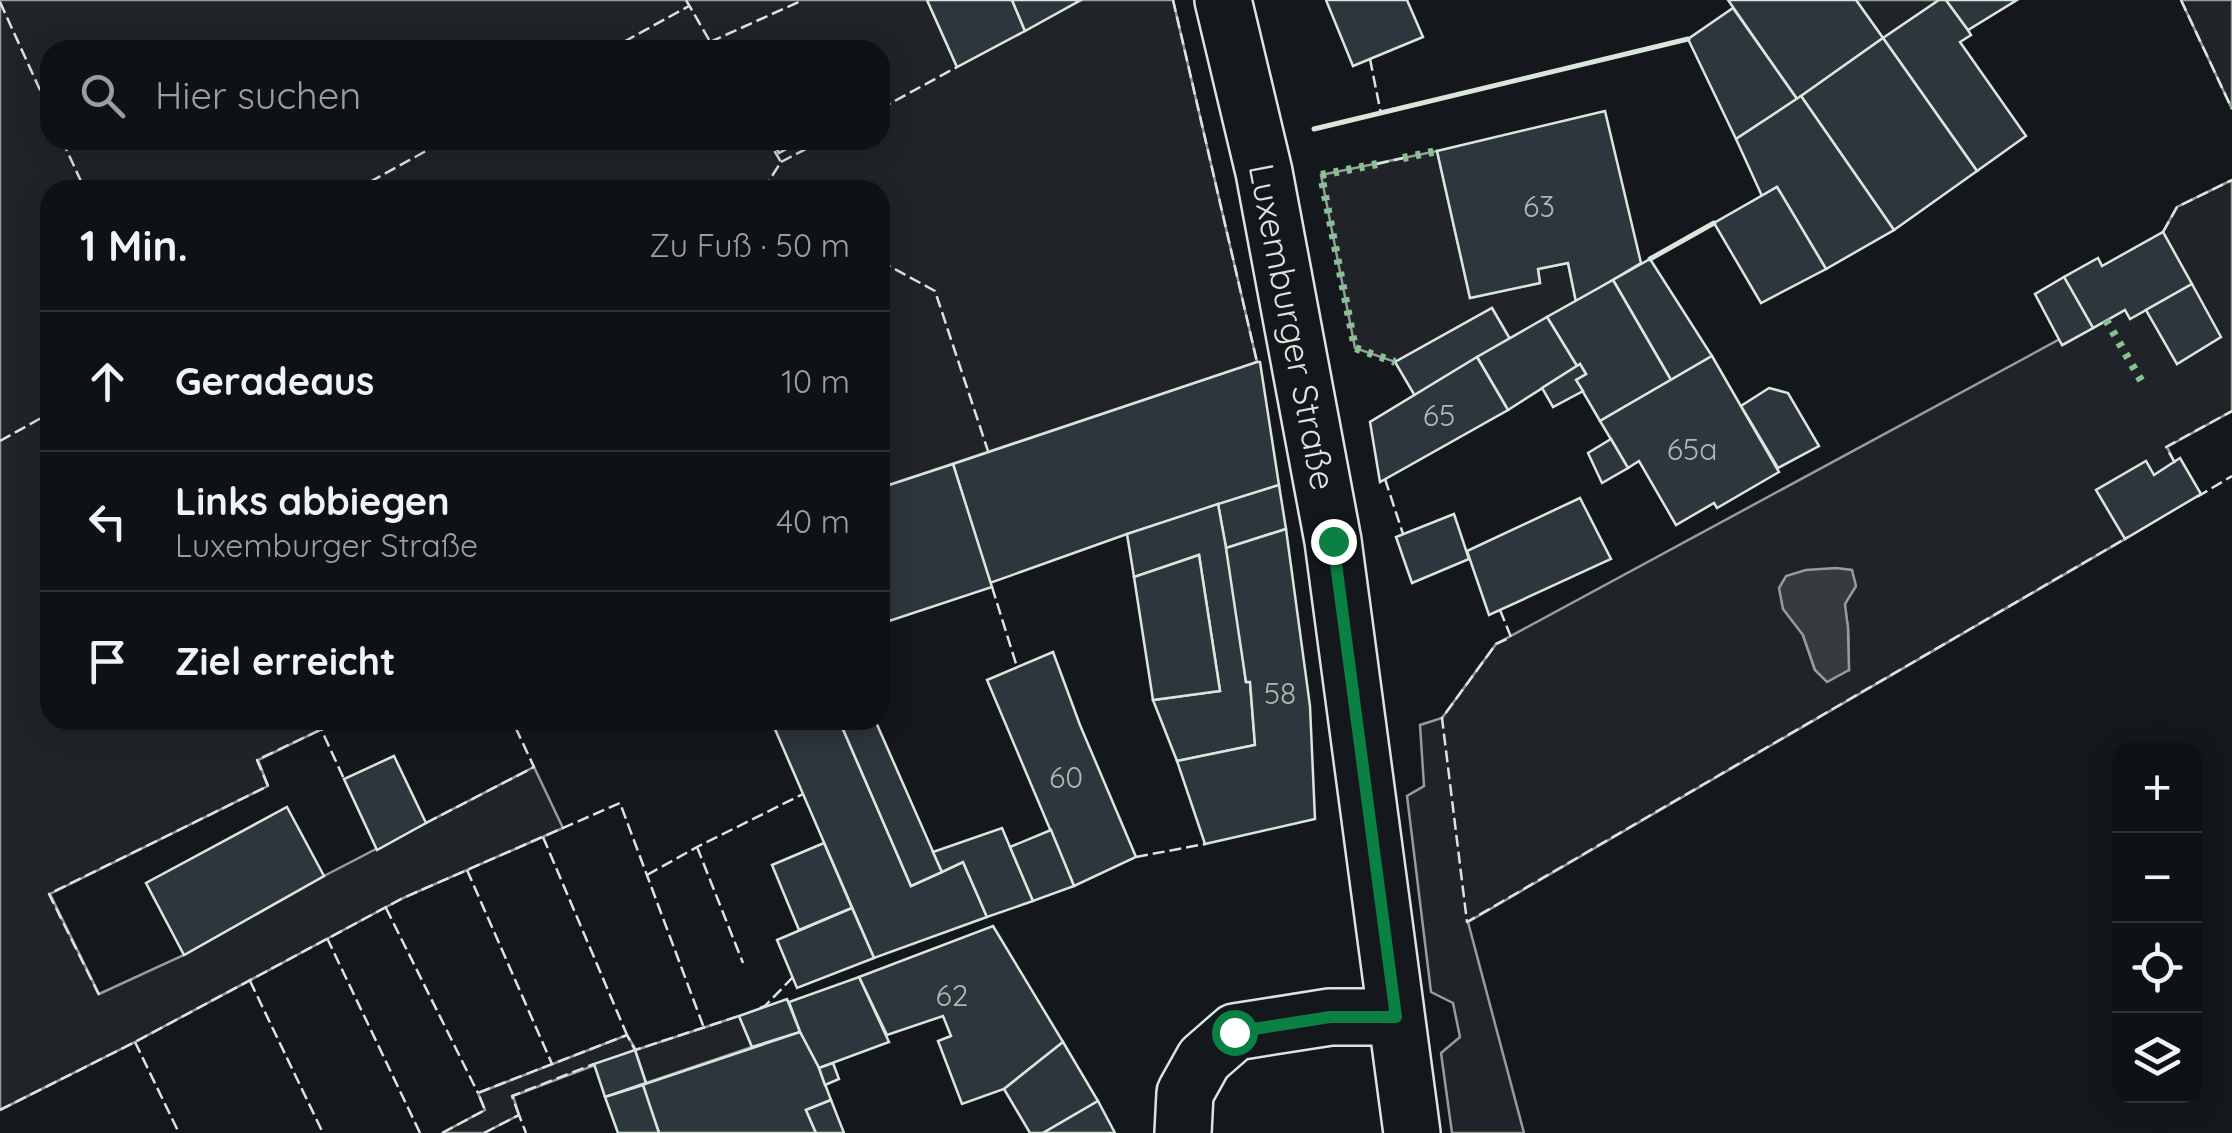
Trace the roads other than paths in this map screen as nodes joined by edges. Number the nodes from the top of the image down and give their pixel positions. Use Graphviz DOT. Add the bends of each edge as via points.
graph roads {
  1 [pos="1224,0"];
  2 [pos="1396,1017"];
  3 [pos="1183,1133"];
  4 [pos="1412,1133"];
  1 -- 2 [label="main road, Luxemburger Straße" via="1333,541"];
  2 -- 3 [label="main road" via="1330,1017 1234,1032 1204,1058 1186,1093"];
  2 -- 4 [label="main road, Luxemburger Straße"];
}
